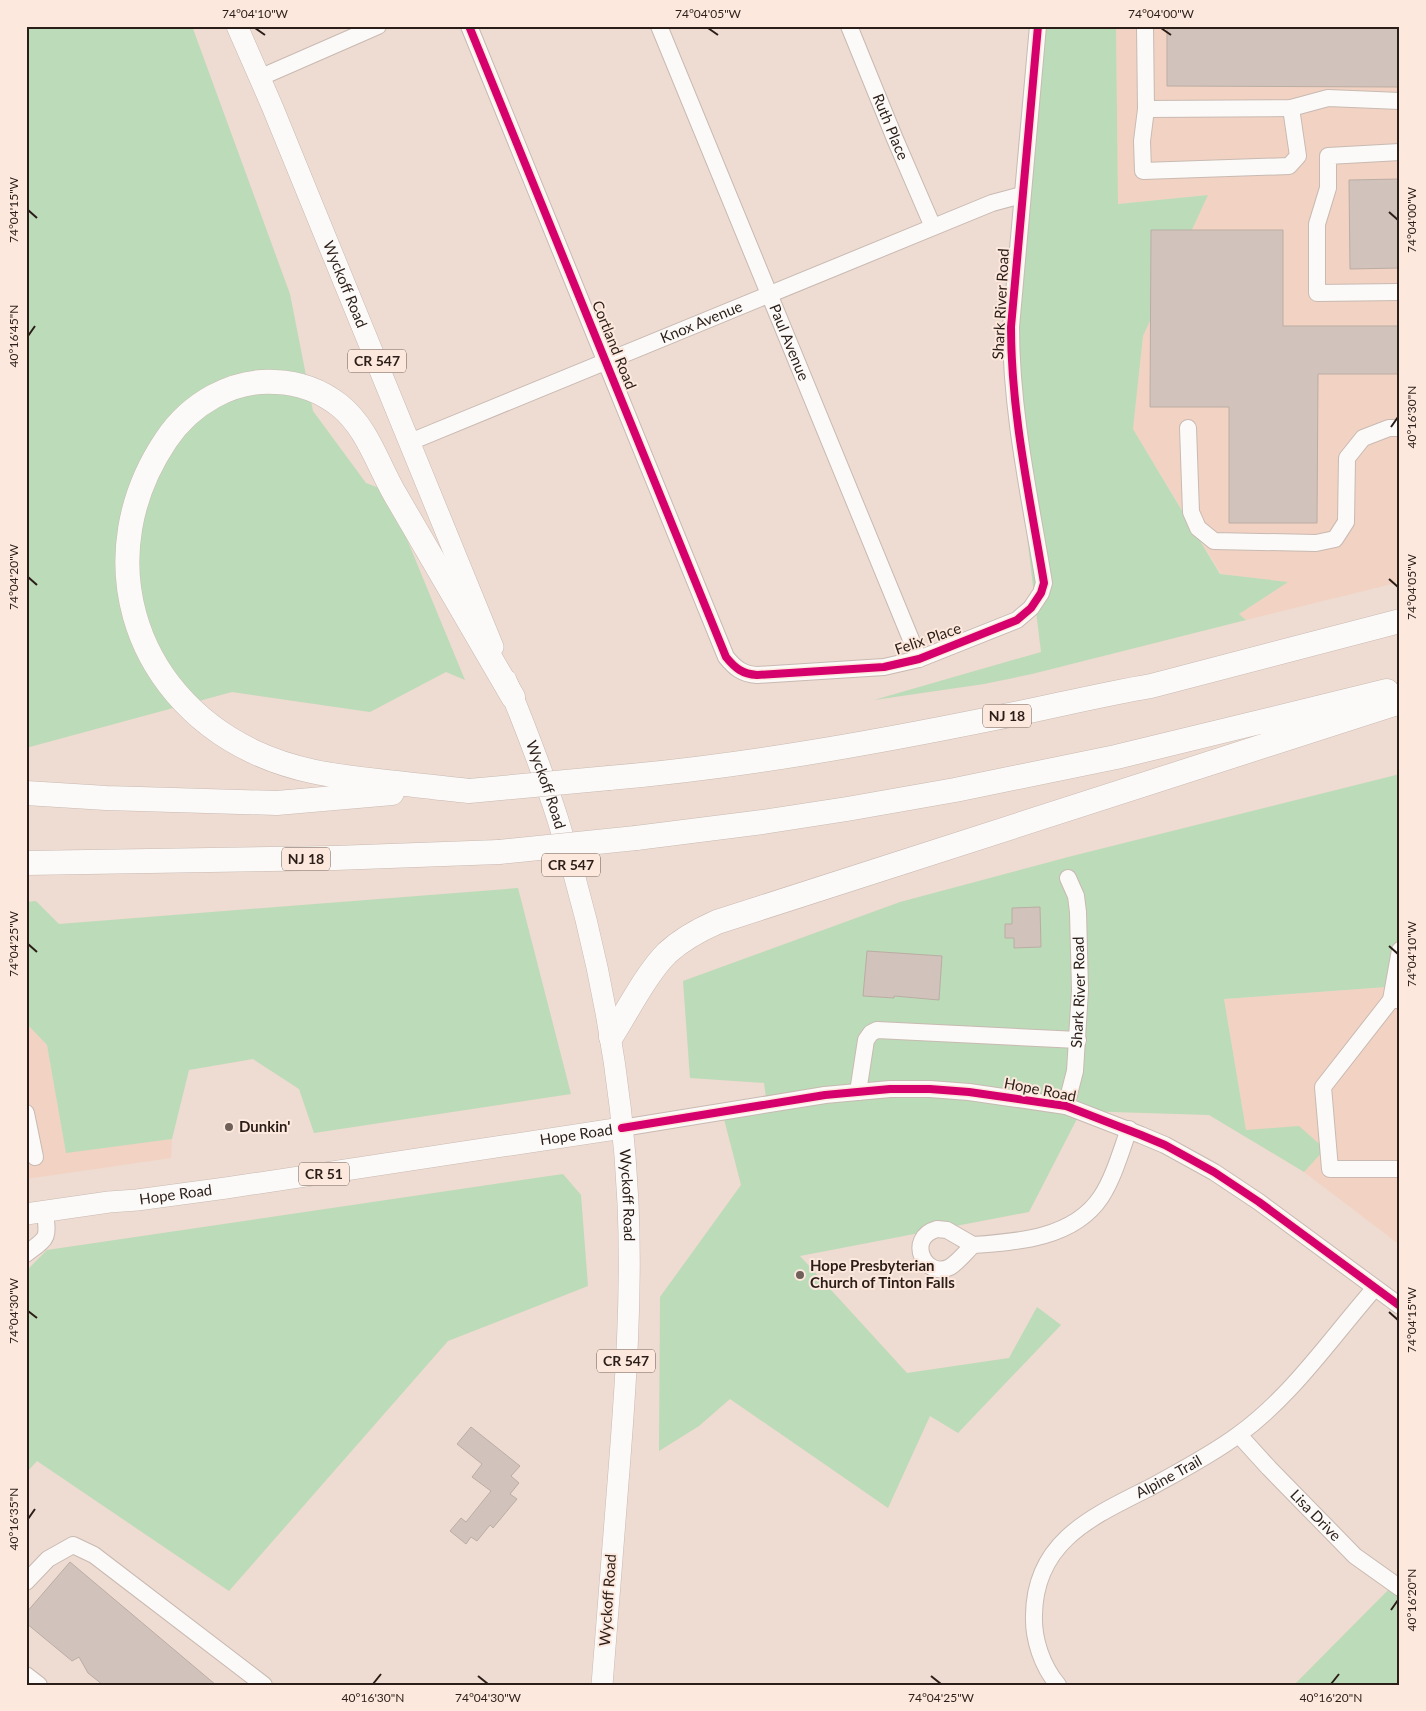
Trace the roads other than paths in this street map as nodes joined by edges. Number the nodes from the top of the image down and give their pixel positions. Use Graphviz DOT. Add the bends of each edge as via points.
graph roads {
  1 [pos="237,26"];
  2 [pos="378,26"];
  3 [pos="469,26"];
  4 [pos="659,26"];
  5 [pos="849,26"];
  6 [pos="1038,26"];
  7 [pos="1145,26"];
  8 [pos="259,78"];
  9 [pos="1400,101"];
  10 [pos="1291,108"];
  11 [pos="1146,109"];
  12 [pos="1400,152"];
  13 [pos="1022,195"];
  14 [pos="933,227"];
  15 [pos="1400,292"];
  16 [pos="770,295"];
  17 [pos="606,362"];
  18 [pos="1188,428"];
  19 [pos="1400,428"];
  20 [pos="410,442"];
  21 [pos="1044,583"];
  22 [pos="1400,621"];
  23 [pos="919,659"];
  24 [pos="738,670"];
  25 [pos="1400,688"];
  26 [pos="513,697"];
  27 [pos="1400,702"];
  28 [pos="443,788"];
  29 [pos="26,793"];
  30 [pos="26,862"];
  31 [pos="1068,878"];
  32 [pos="1400,950"];
  33 [pos="1395,1000"];
  34 [pos="611,1037"];
  35 [pos="1078,1040"];
  36 [pos="858,1092"];
  37 [pos="1066,1106"];
  38 [pos="26,1113"];
  39 [pos="622,1128"];
  40 [pos="1129,1129"];
  41 [pos="34,1157"];
  42 [pos="1400,1169"];
  43 [pos="36,1213"];
  44 [pos="974,1246"];
  45 [pos="26,1254"];
  46 [pos="1374,1289"];
  47 [pos="1400,1306"];
  48 [pos="1239,1435"];
  49 [pos="26,1582"];
  50 [pos="1400,1588"];
  51 [pos="26,1675"];
  52 [pos="39,1685"];
  53 [pos="264,1685"];
  54 [pos="602,1685"];
  55 [pos="1058,1685"];
  1 -- 8 [label="main road, Wyckoff Road / CR 547"];
  2 -- 8 [label="street"];
  3 -- 17 [label="street, Cortland Road"];
  4 -- 16 [label="street, Paul Avenue"];
  5 -- 14 [label="street, Ruth Place"];
  6 -- 13 [label="street, Shark River Road"];
  7 -- 11 [label="street"];
  8 -- 20 [label="main road, Wyckoff Road / CR 547"];
  9 -- 10 [label="street" via="1328,98"];
  10 -- 11 [label="street"];
  10 -- 11 [label="street" via="1298,156 1289,166 1143,171"];
  12 -- 15 [label="street" via="1328,156 1328,188 1316,224 1316,273 1317,293"];
  13 -- 14 [label="street, Knox Avenue" via="992,203"];
  13 -- 21 [label="street, Shark River Road" via="1012,310 1011,365"];
  14 -- 16 [label="street, Knox Avenue"];
  16 -- 17 [label="street, Knox Avenue"];
  16 -- 23 [label="street, Paul Avenue"];
  17 -- 20 [label="street, Knox Avenue"];
  17 -- 24 [label="street, Cortland Road" via="726,658"];
  18 -- 19 [label="street" via="1191,512 1198,528 1214,541 1316,543 1335,539 1346,522 1347,458 1363,438 1389,428"];
  20 -- 26 [label="main road, Wyckoff Road / CR 547"];
  21 -- 23 [label="street, Felix Place" via="1031,608 1016,620"];
  22 -- 28 [label="highway, NJ 18, bridge" via="1151,686 880,741 641,775 469,790"];
  23 -- 24 [label="street, Felix Place" via="884,667 757,675"];
  25 -- 30 [label="highway, NJ 18, bridge" via="1116,757 955,790 782,819 636,838 500,852 335,858"];
  26 -- 28 [label="highway" via="393,492 364,435 340,406 306,387 287,382 256,382 209,398 170,433 154,457 138,492 127,548 128,579 137,623 156,666 171,688 210,727 232,741 300,770"];
  26 -- 34 [label="main road, Wyckoff Road / CR 547" via="561,828 599,973"];
  27 -- 34 [label="highway" via="717,922 667,953"];
  28 -- 29 [label="highway, NJ 18" via="277,803"];
  31 -- 35 [label="street, Shark River Road" via="1076,896 1078,912"];
  32 -- 33 [label="street"];
  33 -- 42 [label="street" via="1323,1086 1330,1168"];
  34 -- 39 [label="main road, Wyckoff Road / CR 547"];
  35 -- 36 [label="street" via="877,1030 866,1040"];
  35 -- 37 [label="street, Shark River Road" via="1075,1071"];
  36 -- 37 [label="street, Hope Road" via="930,1089"];
  36 -- 39 [label="street, Hope Road"];
  37 -- 40 [label="street, Hope Road"];
  38 -- 41 [label="street"];
  39 -- 43 [label="main road, Hope Road / CR 51" via="226,1188"];
  39 -- 54 [label="main road, Wyckoff Road / CR 547" via="628,1204 629,1314"];
  40 -- 44 [label="street" via="1102,1196 1077,1222 1062,1230"];
  40 -- 46 [label="street, Hope Road" via="1214,1172"];
  43 -- 45 [label="street" via="47,1234"];
  46 -- 47 [label="street, Hope Road"];
  46 -- 48 [label="street, Alpine Trail" via="1288,1390"];
  48 -- 50 [label="street, Lisa Drive" via="1355,1556"];
  48 -- 55 [label="street, Alpine Trail" via="1094,1516 1064,1540 1050,1558 1036,1592 1034,1621 1040,1652"];
  49 -- 53 [label="street" via="48,1558 73,1545 94,1555"];
  51 -- 52 [label="street"];
}
